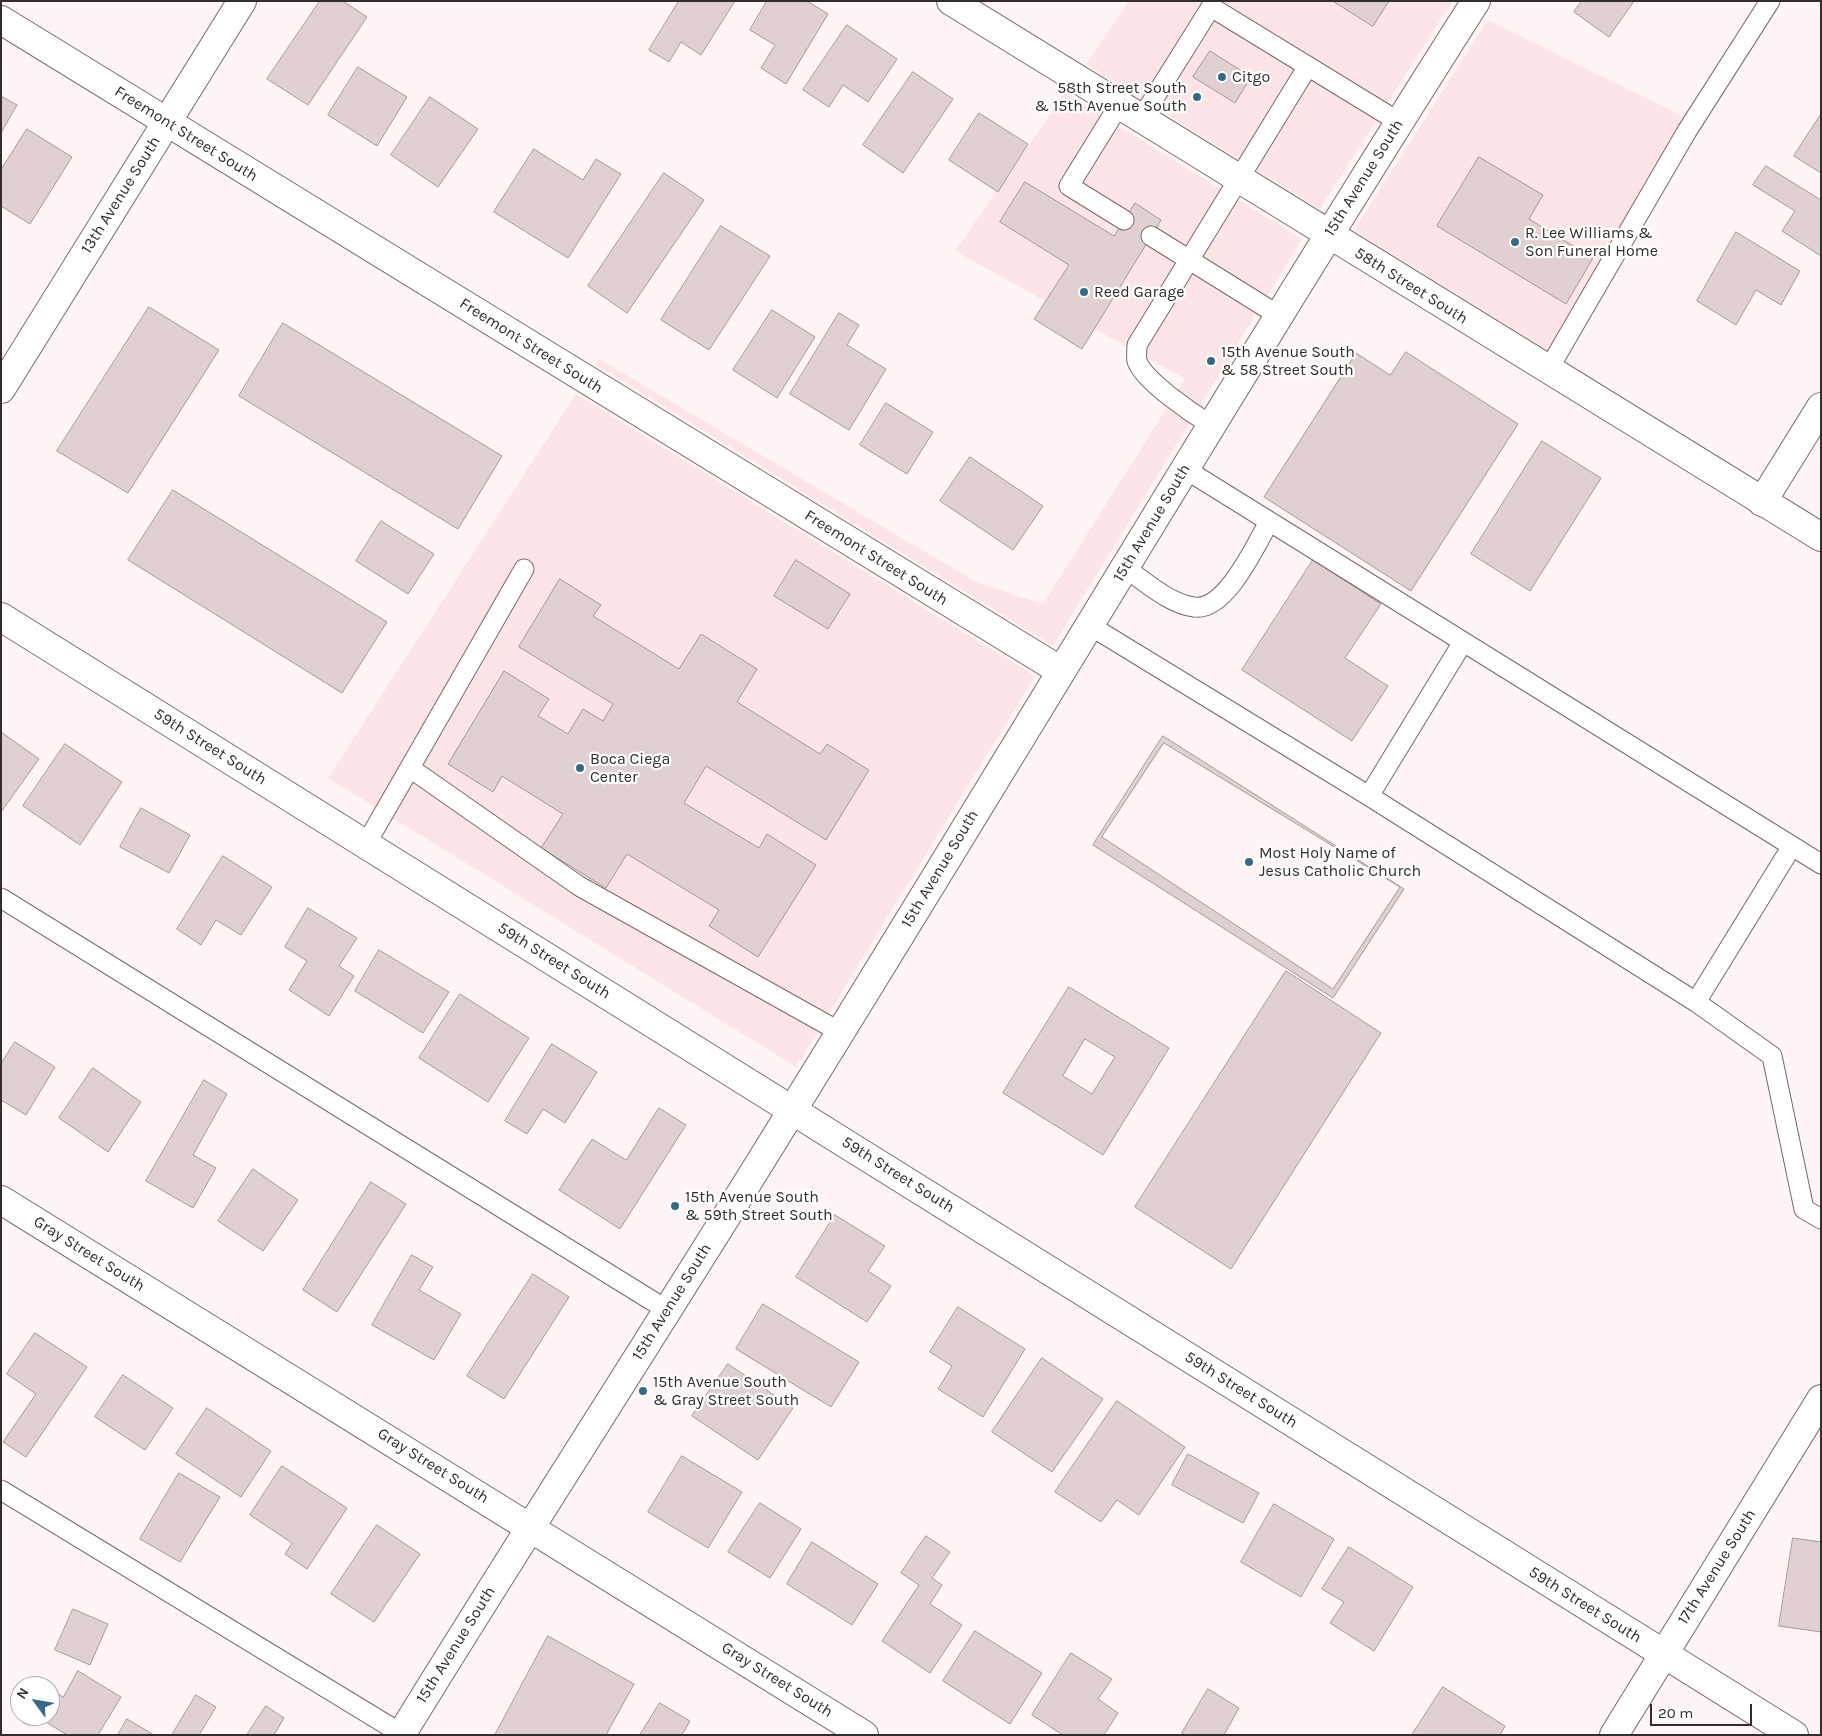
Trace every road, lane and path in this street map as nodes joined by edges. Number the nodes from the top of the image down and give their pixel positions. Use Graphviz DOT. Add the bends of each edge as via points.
graph roads {
  1 [pos="242,1"];
  2 [pos="951,1"];
  3 [pos="1476,1"];
  4 [pos="1770,1"];
  5 [pos="1,20"];
  6 [pos="1308,66"];
  7 [pos="1130,112"];
  8 [pos="166,122"];
  9 [pos="1399,122"];
  10 [pos="1239,180"];
  11 [pos="1124,220"];
  12 [pos="1328,235"];
  13 [pos="1151,236"];
  14 [pos="1190,260"];
  15 [pos="1278,315"];
  16 [pos="1548,370"];
  17 [pos="1,389"];
  18 [pos="1821,408"];
  19 [pos="1212,425"];
  20 [pos="1184,470"];
  21 [pos="1762,502"];
  22 [pos="1269,522"];
  23 [pos="1821,537"];
  24 [pos="1125,568"];
  25 [pos="524,569"];
  26 [pos="1,617"];
  27 [pos="1089,625"];
  28 [pos="1463,642"];
  29 [pos="1061,671"];
  30 [pos="410,768"];
  31 [pos="1368,796"];
  32 [pos="366,844"];
  33 [pos="1792,846"];
  34 [pos="1821,864"];
  35 [pos="1,898"];
  36 [pos="1696,1002"];
  37 [pos="840,1032"];
  38 [pos="793,1110"];
  39 [pos="1,1200"];
  40 [pos="1821,1219"];
  41 [pos="667,1310"];
  42 [pos="1821,1399"];
  43 [pos="1,1490"];
  44 [pos="530,1526"];
  45 [pos="1663,1654"];
  46 [pos="402,1734"];
  47 [pos="864,1735"];
  48 [pos="1614,1735"];
  49 [pos="1794,1735"];
  1 -- 8 [label="street, 13th Avenue South"];
  2 -- 7 [label="street, 58th Street South"];
  3 -- 9 [label="street, 15th Avenue South"];
  4 -- 16 [label="lane" via="1687,132"];
  5 -- 8 [label="street, Freemont Street South"];
  6 -- 7 [label="lane" via="1210,7"];
  6 -- 9 [label="lane"];
  6 -- 10 [label="lane"];
  7 -- 10 [label="street, 58th Street South"];
  7 -- 11 [label="lane" via="1069,186"];
  8 -- 17 [label="street, 13th Avenue South"];
  8 -- 29 [label="street, Freemont Street South"];
  9 -- 12 [label="street, 15th Avenue South"];
  10 -- 12 [label="street, 58th Street South"];
  10 -- 14 [label="lane"];
  12 -- 15 [label="street, 15th Avenue South"];
  12 -- 16 [label="street, 58th Street South"];
  13 -- 14 [label="lane"];
  14 -- 15 [label="lane"];
  14 -- 19 [label="lane" via="1137,345 1136,359 1144,373 1188,411"];
  15 -- 19 [label="street, 15th Avenue South"];
  16 -- 21 [label="street, 58th Street South"];
  18 -- 21 [label="street"];
  19 -- 20 [label="street, 15th Avenue South"];
  20 -- 22 [label="lane"];
  20 -- 24 [label="street, 15th Avenue South"];
  21 -- 23 [label="street, 58th Street South"];
  22 -- 24 [label="lane" via="1234,582 1214,602 1196,608 1175,601"];
  22 -- 28 [label="lane"];
  24 -- 27 [label="street, 15th Avenue South"];
  25 -- 30 [label="lane"];
  26 -- 32 [label="street, 59th Street South"];
  27 -- 29 [label="street, 15th Avenue South"];
  27 -- 31 [label="lane"];
  28 -- 31 [label="lane"];
  28 -- 33 [label="lane"];
  29 -- 37 [label="street, 15th Avenue South"];
  30 -- 32 [label="lane"];
  30 -- 37 [label="lane" via="579,886"];
  31 -- 36 [label="lane"];
  32 -- 38 [label="street, 59th Street South"];
  33 -- 34 [label="lane"];
  33 -- 36 [label="lane"];
  35 -- 41 [label="lane"];
  36 -- 40 [label="lane" via="1772,1056 1804,1209"];
  37 -- 38 [label="street, 15th Avenue South"];
  38 -- 41 [label="street, 15th Avenue South"];
  38 -- 45 [label="street, 59th Street South"];
  39 -- 44 [label="street, Gray Street South"];
  41 -- 44 [label="street, 15th Avenue South"];
  42 -- 45 [label="street, 17th Avenue South"];
  43 -- 46 [label="lane"];
  44 -- 46 [label="street, 15th Avenue South"];
  44 -- 47 [label="street, Gray Street South"];
  45 -- 48 [label="street, 17th Avenue South"];
  45 -- 49 [label="street, 59th Street South"];
}
